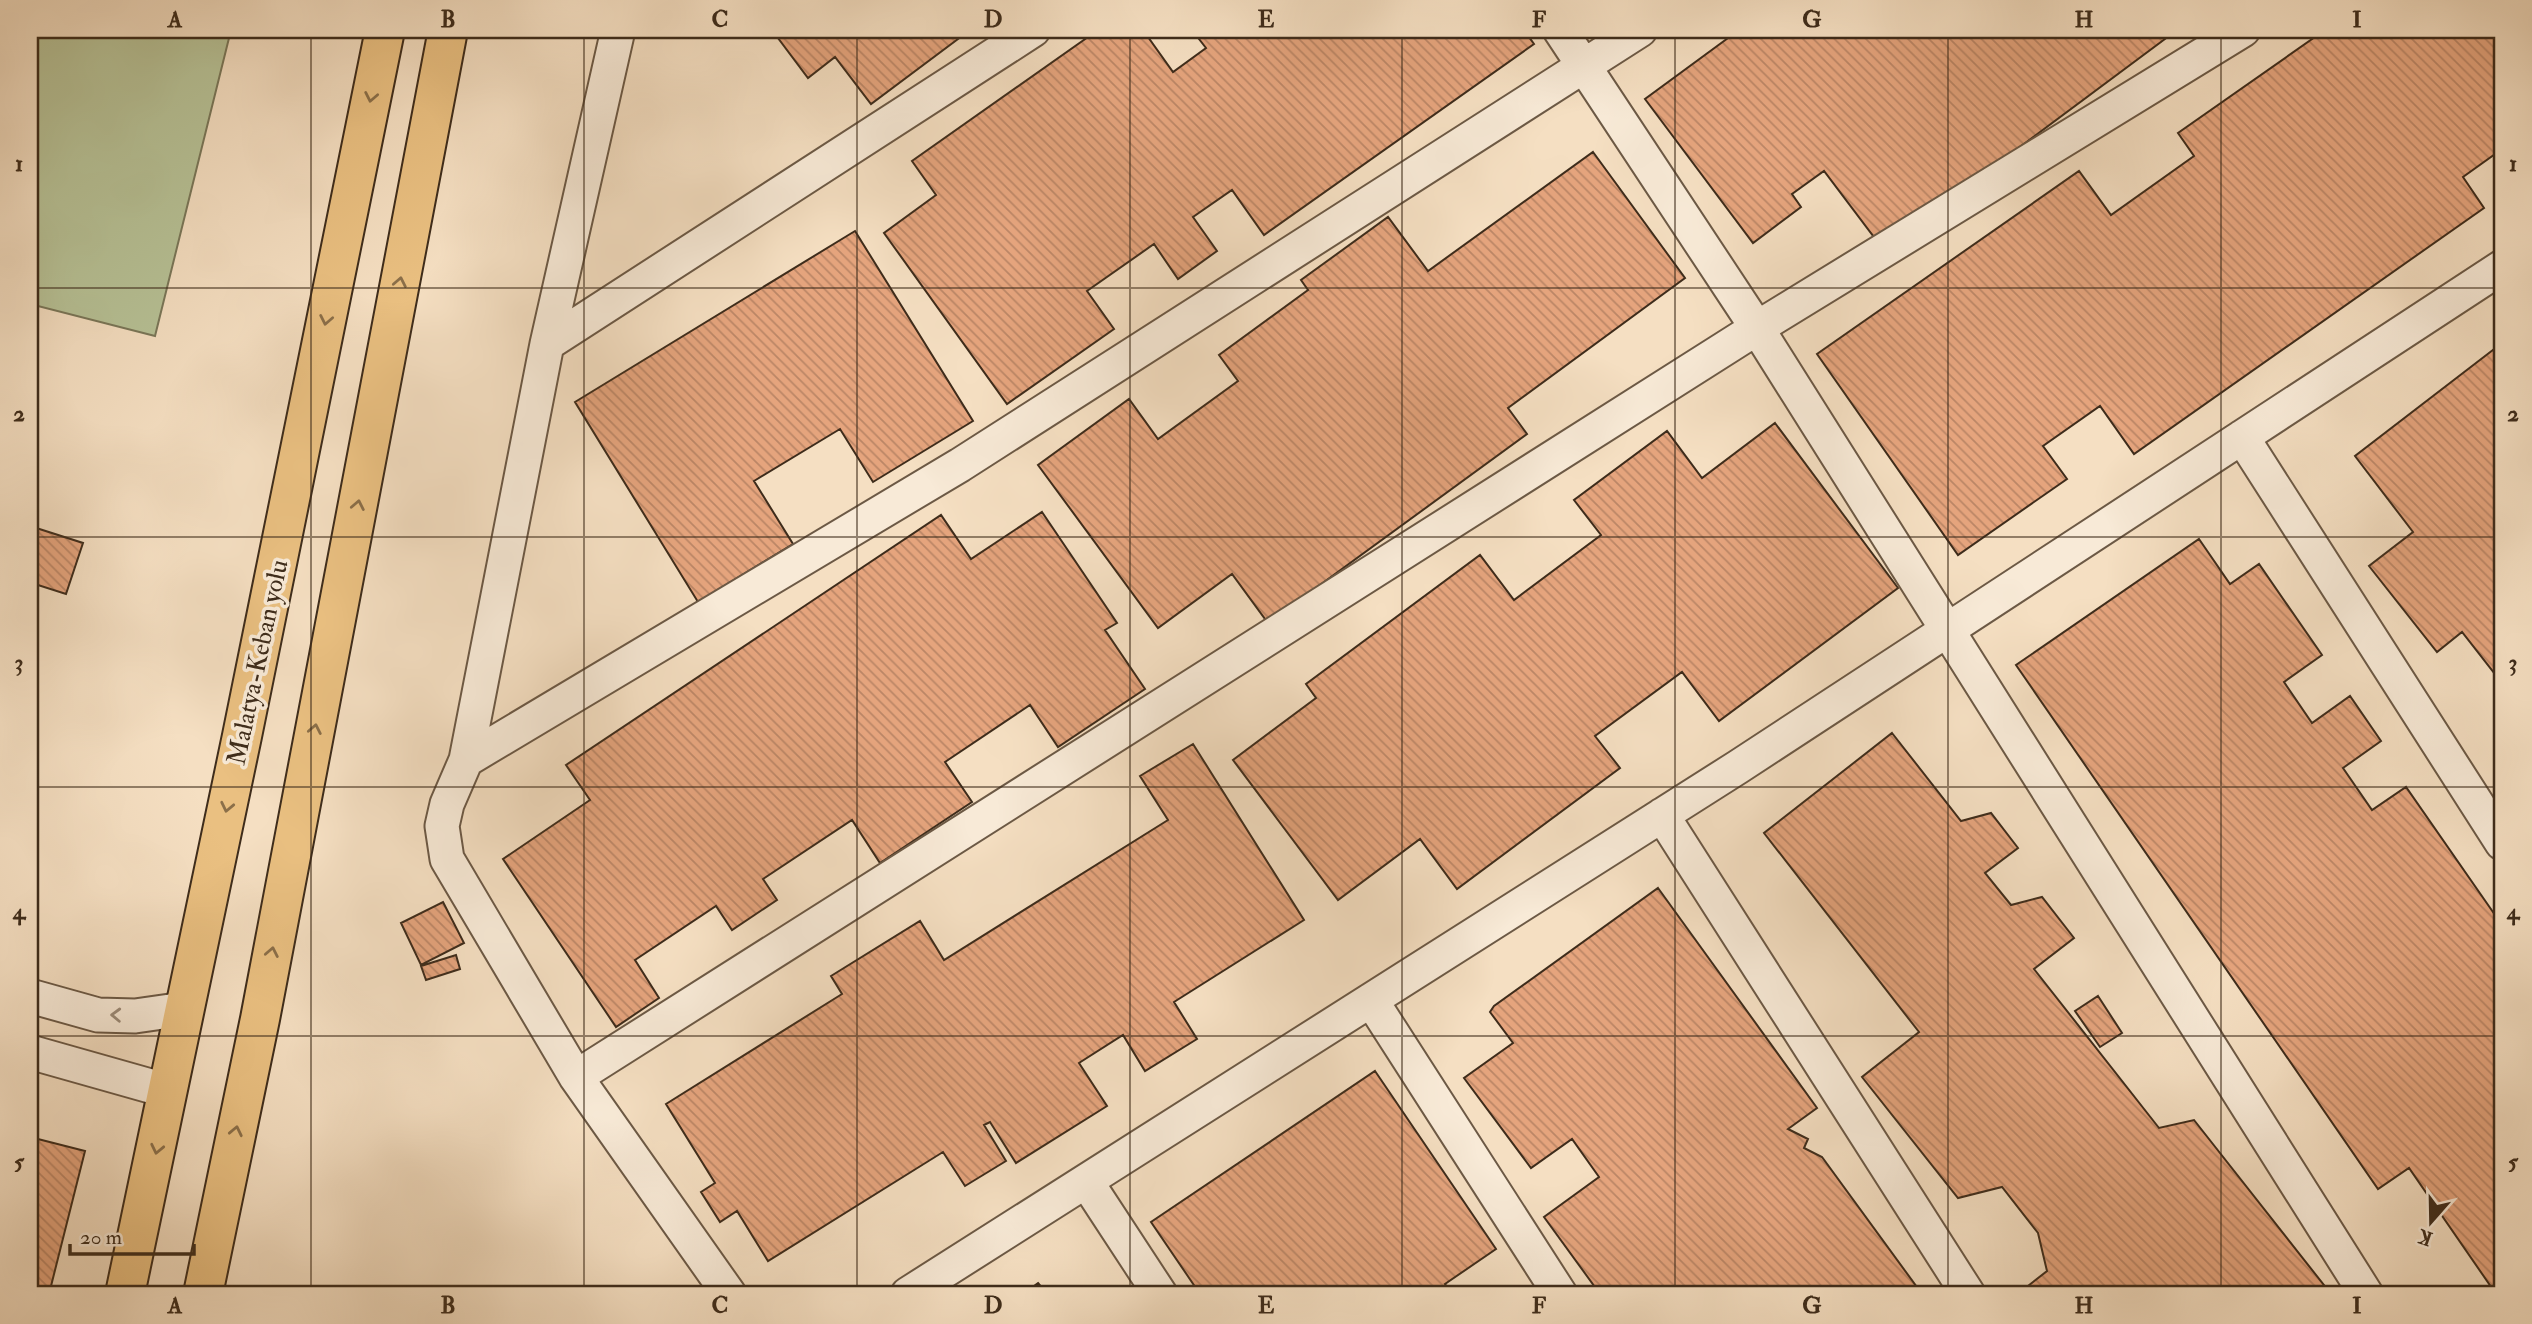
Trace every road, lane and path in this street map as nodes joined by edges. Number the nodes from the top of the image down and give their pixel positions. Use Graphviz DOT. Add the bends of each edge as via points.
graph roads {
  1 [pos="385,30"];
  2 [pos="448,30"];
  3 [pos="618,30"];
  4 [pos="1033,30"];
  5 [pos="1560,30"];
  6 [pos="1640,30"];
  7 [pos="2243,30"];
  8 [pos="1584,66"];
  9 [pos="2502,267"];
  10 [pos="1757,328"];
  11 [pos="547,344"];
  12 [pos="2242,437"];
  13 [pos="1948,629"];
  14 [pos="466,761"];
  15 [pos="1662,815"];
  16 [pos="2502,842"];
  17 [pos="30,996"];
  18 [pos="1371,1000"];
  19 [pos="184,1009"];
  20 [pos="30,1052"];
  21 [pos="576,1077"];
  22 [pos="168,1091"];
  23 [pos="1086,1181"];
  24 [pos="125,1294"];
  25 [pos="203,1294"];
  26 [pos="729,1294"];
  27 [pos="908,1294"];
  28 [pos="1160,1294"];
  29 [pos="1560,1294"];
  30 [pos="1968,1294"];
  31 [pos="2366,1294"];
  1 -- 19 [label="highway, Malatya-Keban yolu, one-way"];
  25 -- 2 [label="highway, one-way" via="260,1019"];
  3 -- 11 [label="street"];
  4 -- 11 [label="street"];
  5 -- 8 [label="street"];
  6 -- 8 [label="street"];
  7 -- 10 [label="street"];
  8 -- 10 [label="street"];
  8 -- 14 [label="street" via="960,465"];
  9 -- 12 [label="street"];
  10 -- 13 [label="street"];
  10 -- 21 [label="street"];
  11 -- 14 [label="street"];
  12 -- 13 [label="street"];
  12 -- 16 [label="street"];
  13 -- 15 [label="street"];
  13 -- 31 [label="street"];
  14 -- 21 [label="street" via="446,804 442,826 447,859"];
  15 -- 18 [label="street"];
  15 -- 30 [label="street"];
  19 -- 17 [label="street, one-way" via="135,1016 98,1015"];
  18 -- 23 [label="street"];
  18 -- 29 [label="street"];
  19 -- 22 [label="highway, Malatya-Keban yolu"];
  20 -- 22 [label="street"];
  21 -- 26 [label="street"];
  22 -- 24 [label="highway, Malatya-Keban yolu, one-way"];
  23 -- 27 [label="street"];
  23 -- 28 [label="street"];
}
